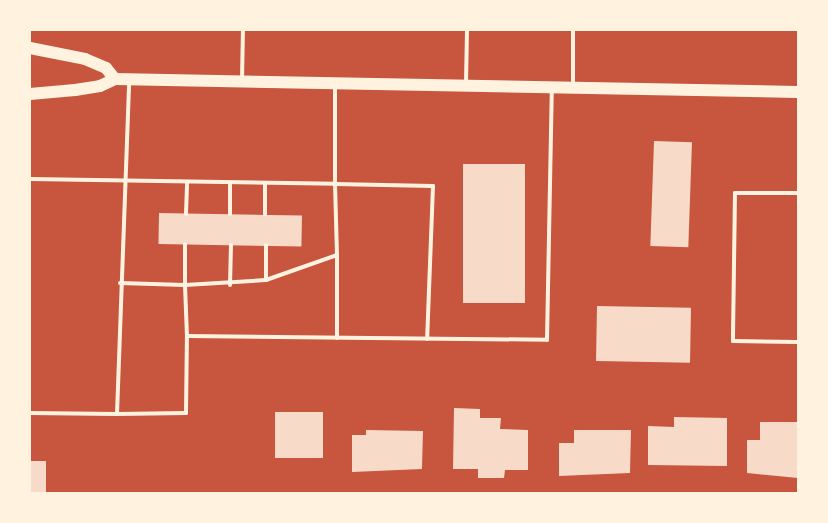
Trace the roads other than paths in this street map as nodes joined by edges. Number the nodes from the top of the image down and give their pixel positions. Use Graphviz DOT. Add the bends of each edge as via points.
graph roads {
  1 [pos="243,30"];
  2 [pos="467,30"];
  3 [pos="572,30"];
  4 [pos="30,48"];
  5 [pos="115,79"];
  6 [pos="129,79"];
  7 [pos="242,82"];
  8 [pos="335,84"];
  9 [pos="466,86"];
  10 [pos="552,88"];
  11 [pos="573,88"];
  12 [pos="798,92"];
  13 [pos="30,94"];
  14 [pos="30,179"];
  15 [pos="126,182"];
  16 [pos="187,183"];
  17 [pos="230,183"];
  18 [pos="265,184"];
  19 [pos="335,184"];
  20 [pos="798,193"];
  21 [pos="186,214"];
  22 [pos="230,214"];
  23 [pos="265,214"];
  24 [pos="185,244"];
  25 [pos="231,245"];
  26 [pos="266,245"];
  27 [pos="337,254"];
  28 [pos="266,280"];
  29 [pos="120,283"];
  30 [pos="185,285"];
  31 [pos="230,285"];
  32 [pos="187,336"];
  33 [pos="337,338"];
  34 [pos="427,339"];
  35 [pos="798,342"];
  36 [pos="30,413"];
  37 [pos="117,414"];
  1 -- 7 [label="lane"];
  2 -- 9 [label="lane"];
  3 -- 11 [label="lane"];
  4 -- 5 [label="main road" via="85,58 106,68"];
  5 -- 6 [label="main road"];
  5 -- 13 [label="main road" via="100,86"];
  6 -- 7 [label="main road"];
  6 -- 15 [label="lane"];
  7 -- 8 [label="main road"];
  8 -- 9 [label="main road"];
  8 -- 19 [label="lane"];
  9 -- 10 [label="main road"];
  10 -- 11 [label="main road"];
  10 -- 34 [label="lane" via="547,340"];
  11 -- 12 [label="main road"];
  14 -- 15 [label="lane"];
  15 -- 16 [label="lane"];
  15 -- 29 [label="lane"];
  16 -- 17 [label="lane"];
  16 -- 21 [label="lane"];
  17 -- 18 [label="lane"];
  17 -- 22 [label="lane"];
  18 -- 19 [label="lane"];
  18 -- 23 [label="lane"];
  19 -- 27 [label="lane"];
  19 -- 34 [label="lane" via="433,186"];
  20 -- 35 [label="lane" via="735,193 733,341"];
  24 -- 30 [label="lane"];
  25 -- 31 [label="lane"];
  26 -- 28 [label="lane"];
  27 -- 28 [label="lane"];
  27 -- 33 [label="lane"];
  28 -- 31 [label="lane"];
  29 -- 30 [label="lane"];
  29 -- 37 [label="lane"];
  30 -- 31 [label="lane"];
  30 -- 32 [label="lane"];
  32 -- 33 [label="lane"];
  32 -- 37 [label="lane" via="186,413"];
  33 -- 34 [label="lane"];
  36 -- 37 [label="lane"];
}
